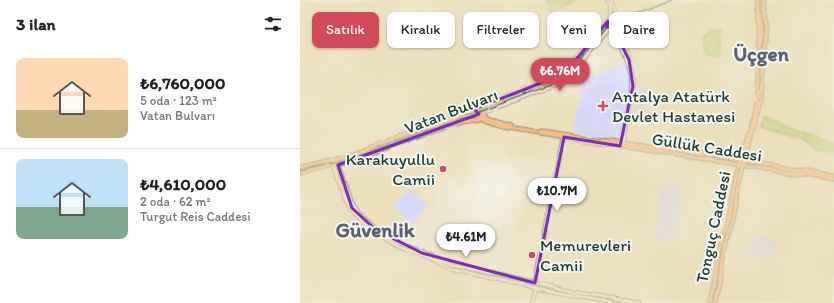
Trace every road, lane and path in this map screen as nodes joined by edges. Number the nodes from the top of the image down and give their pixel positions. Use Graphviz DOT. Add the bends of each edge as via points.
graph roads {
  1 [pos="607,0"];
  2 [pos="611,0"];
  3 [pos="759,0"];
  4 [pos="764,0"];
  5 [pos="614,12"];
  6 [pos="762,15"];
  7 [pos="608,20"];
  8 [pos="609,32"];
  9 [pos="626,48"];
  10 [pos="474,109"];
  11 [pos="483,112"];
  12 [pos="476,115"];
  13 [pos="484,120"];
  14 [pos="455,123"];
  15 [pos="564,137"];
  16 [pos="622,145"];
  17 [pos="334,161"];
  18 [pos="742,163"];
  19 [pos="336,166"];
  20 [pos="300,168"];
  21 [pos="300,174"];
  22 [pos="834,178"];
  23 [pos="535,283"];
  24 [pos="535,288"];
  25 [pos="531,303"];
  26 [pos="612,303"];
  27 [pos="639,303"];
  28 [pos="710,303"];
  29 [pos="715,303"];
  1 -- 7 [label="main road" via="610,9"];
  2 -- 5 [label="main road"];
  3 -- 6 [label="main road"];
  4 -- 6 [label="main road"];
  6 -- 18 [label="main road, Tonguç Caddesi" via="761,98"];
  7 -- 10 [label="main road" via="564,74"];
  8 -- 11 [label="main road, Vatan Bulvarı" via="567,81"];
  9 -- 16 [label="main road" via="635,71 635,79"];
  10 -- 12 [label="main road" via="472,111"];
  10 -- 17 [label="main road"];
  11 -- 12 [label="main road, Vatan Bulvarı"];
  11 -- 13 [label="main road"];
  12 -- 13 [label="main road"];
  12 -- 14 [label="main road, Vatan Bulvarı"];
  13 -- 14 [label="main road"];
  13 -- 15 [label="main road, Güllük Caddesi" via="504,127"];
  13 -- 16 [label="main road, Güllük Caddesi"];
  14 -- 19 [label="main road, Vatan Bulvarı"];
  15 -- 16 [label="main road, Güllük Caddesi"];
  15 -- 23 [label="main road"];
  16 -- 18 [label="main road, Güllük Caddesi"];
  17 -- 19 [label="main road"];
  17 -- 20 [label="main road"];
  18 -- 22 [label="main road, Güllük Caddesi"];
  18 -- 28 [label="main road, Tonguç Caddesi"];
  18 -- 29 [label="main road, Tonguç Caddesi"];
  19 -- 21 [label="main road, Vatan Bulvarı"];
  19 -- 23 [label="main road" via="356,215 376,230 422,253"];
  19 -- 24 [label="main road" via="352,216 374,232 405,249 455,268"];
  23 -- 27 [label="main road"];
  24 -- 25 [label="main road"];
  24 -- 26 [label="main road"];
}
